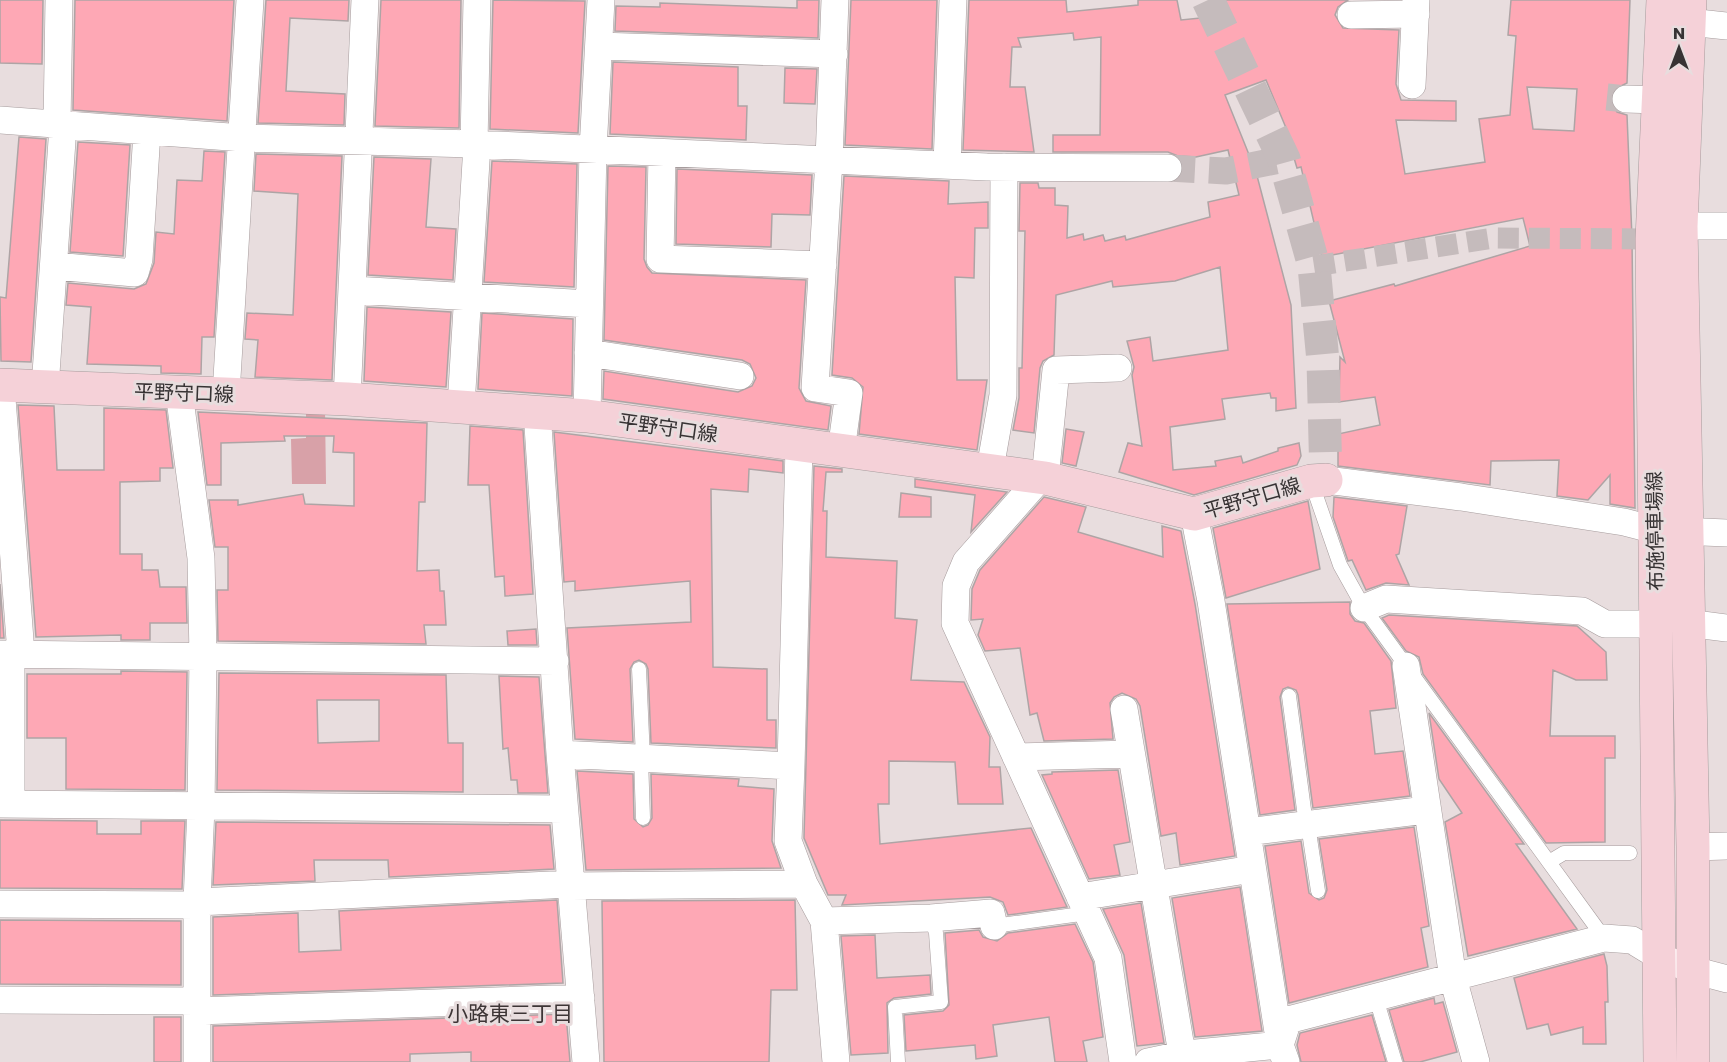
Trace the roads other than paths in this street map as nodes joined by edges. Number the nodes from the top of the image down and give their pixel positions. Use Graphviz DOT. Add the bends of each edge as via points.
graph roads {
  1 [pos="59,0"];
  2 [pos="250,0"];
  3 [pos="365,0"];
  4 [pos="477,0"];
  5 [pos="601,0"];
  6 [pos="835,0"];
  7 [pos="953,0"];
  8 [pos="1663,0"];
  9 [pos="1416,7"];
  10 [pos="1689,11"];
  11 [pos="1351,15"];
  12 [pos="1727,26"];
  13 [pos="599,46"];
  14 [pos="834,54"];
  15 [pos="1412,85"];
  16 [pos="1626,99"];
  17 [pos="1658,100"];
  18 [pos="0,120"];
  19 [pos="60,125"];
  20 [pos="147,132"];
  21 [pos="243,138"];
  22 [pos="360,142"];
  23 [pos="475,145"];
  24 [pos="593,150"];
  25 [pos="662,153"];
  26 [pos="829,160"];
  27 [pos="947,165"];
  28 [pos="1004,167"];
  29 [pos="1168,168"];
  30 [pos="1727,226"];
  31 [pos="1666,232"];
  32 [pos="823,265"];
  33 [pos="54,266"];
  34 [pos="354,290"];
  35 [pos="468,297"];
  36 [pos="589,304"];
  37 [pos="588,353"];
  38 [pos="1118,368"];
  39 [pos="740,376"];
  40 [pos="1,385"];
  41 [pos="45,388"];
  42 [pos="178,392"];
  43 [pos="226,394"];
  44 [pos="347,399"];
  45 [pos="461,406"];
  46 [pos="537,411"];
  47 [pos="586,416"];
  48 [pos="799,446"];
  49 [pos="841,451"];
  50 [pos="3,465"];
  51 [pos="990,469"];
  52 [pos="1042,478"];
  53 [pos="1319,481"];
  54 [pos="1194,514"];
  55 [pos="1670,530"];
  56 [pos="1727,533"];
  57 [pos="7,560"];
  58 [pos="1364,608"];
  59 [pos="1672,623"];
  60 [pos="1727,628"];
  61 [pos="10,654"];
  62 [pos="203,656"];
  63 [pos="555,661"];
  64 [pos="1406,666"];
  65 [pos="639,669"];
  66 [pos="1289,696"];
  67 [pos="1124,709"];
  68 [pos="560,754"];
  69 [pos="1131,754"];
  70 [pos="1016,757"];
  71 [pos="642,758"];
  72 [pos="790,766"];
  73 [pos="5,804"];
  74 [pos="201,807"];
  75 [pos="564,809"];
  76 [pos="1426,810"];
  77 [pos="643,818"];
  78 [pos="1307,825"];
  79 [pos="1247,832"];
  80 [pos="1727,846"];
  81 [pos="1693,847"];
  82 [pos="1630,853"];
  83 [pos="1549,862"];
  84 [pos="1252,869"];
  85 [pos="804,884"];
  86 [pos="571,885"];
  87 [pos="1153,885"];
  88 [pos="1318,891"];
  89 [pos="0,904"];
  90 [pos="197,904"];
  91 [pos="1084,905"];
  92 [pos="931,918"];
  93 [pos="825,921"];
  94 [pos="994,926"];
  95 [pos="1604,938"];
  96 [pos="1660,957"];
  97 [pos="1693,970"];
  98 [pos="1453,978"];
  99 [pos="1727,979"];
  100 [pos="581,998"];
  101 [pos="1376,998"];
  102 [pos="0,1000"];
  103 [pos="197,1006"];
  104 [pos="1186,1053"];
  105 [pos="1283,1053"];
  106 [pos="197,1062"];
  107 [pos="586,1062"];
  108 [pos="836,1062"];
  109 [pos="898,1062"];
  110 [pos="1123,1062"];
  111 [pos="1148,1062"];
  112 [pos="1395,1062"];
  113 [pos="1476,1062"];
  114 [pos="1660,1062"];
  115 [pos="1693,1062"];
  1 -- 19 [label="street"];
  2 -- 21 [label="street"];
  3 -- 22 [label="street"];
  4 -- 23 [label="street"];
  5 -- 13 [label="street"];
  6 -- 14 [label="street"];
  7 -- 27 [label="street"];
  8 -- 17 [label="main road, 布施停車場線"];
  9 -- 11 [label="street"];
  9 -- 15 [label="street"];
  10 -- 12 [label="street"];
  10 -- 31 [label="main road, 布施停車場線"];
  13 -- 14 [label="street"];
  13 -- 24 [label="street"];
  14 -- 26 [label="street"];
  16 -- 17 [label="street"];
  17 -- 31 [label="main road, 布施停車場線"];
  18 -- 19 [label="street"];
  19 -- 20 [label="street"];
  19 -- 33 [label="street"];
  20 -- 21 [label="street"];
  20 -- 33 [label="street" via="135,273"];
  21 -- 22 [label="street"];
  21 -- 43 [label="street"];
  22 -- 23 [label="street"];
  22 -- 34 [label="street"];
  23 -- 24 [label="street"];
  23 -- 35 [label="street"];
  24 -- 25 [label="street"];
  24 -- 36 [label="street"];
  25 -- 26 [label="street"];
  25 -- 32 [label="street" via="660,259"];
  26 -- 27 [label="street"];
  26 -- 32 [label="street"];
  27 -- 28 [label="street"];
  28 -- 29 [label="street"];
  28 -- 51 [label="street" via="1003,395"];
  30 -- 31 [label="street"];
  31 -- 55 [label="main road, 布施停車場線"];
  32 -- 49 [label="street" via="815,388 849,393"];
  33 -- 41 [label="street"];
  34 -- 35 [label="street"];
  34 -- 44 [label="street"];
  35 -- 36 [label="street"];
  35 -- 45 [label="street"];
  36 -- 37 [label="street"];
  37 -- 39 [label="street"];
  37 -- 47 [label="street"];
  38 -- 52 [label="street" via="1056,370"];
  40 -- 41 [label="main road, 平野守口線"];
  40 -- 50 [label="street"];
  41 -- 42 [label="main road, 平野守口線"];
  42 -- 43 [label="main road, 平野守口線"];
  42 -- 62 [label="street" via="201,558"];
  43 -- 44 [label="main road, 平野守口線"];
  44 -- 45 [label="main road, 平野守口線"];
  45 -- 46 [label="main road, 平野守口線"];
  46 -- 47 [label="main road, 平野守口線"];
  46 -- 63 [label="street"];
  47 -- 48 [label="main road, 平野守口線"];
  48 -- 49 [label="main road, 平野守口線"];
  48 -- 72 [label="street"];
  49 -- 51 [label="main road, 平野守口線"];
  50 -- 57 [label="street"];
  51 -- 52 [label="main road, 平野守口線"];
  52 -- 54 [label="main road, 平野守口線"];
  52 -- 70 [label="street" via="966,562 956,586 955,623"];
  53 -- 54 [label="main road, 平野守口線"];
  53 -- 55 [label="street" via="1461,497"];
  53 -- 58 [label="lane" via="1340,565"];
  54 -- 79 [label="street"];
  55 -- 56 [label="street"];
  55 -- 59 [label="main road, 布施停車場線"];
  57 -- 61 [label="street"];
  58 -- 59 [label="street" via="1386,599 1582,611 1605,624"];
  58 -- 64 [label="lane"];
  59 -- 60 [label="street"];
  59 -- 81 [label="main road, 布施停車場線"];
  59 -- 96 [label="main road, 布施停車場線"];
  61 -- 62 [label="street"];
  61 -- 73 [label="street"];
  62 -- 63 [label="street"];
  62 -- 74 [label="street"];
  63 -- 68 [label="street"];
  64 -- 76 [label="street"];
  64 -- 83 [label="lane"];
  65 -- 71 [label="lane"];
  66 -- 78 [label="lane"];
  67 -- 69 [label="street"];
  68 -- 71 [label="street"];
  68 -- 75 [label="street"];
  69 -- 70 [label="street"];
  69 -- 87 [label="street"];
  70 -- 91 [label="street"];
  71 -- 72 [label="street"];
  71 -- 77 [label="lane"];
  72 -- 85 [label="street" via="788,841"];
  73 -- 74 [label="street"];
  74 -- 75 [label="street"];
  74 -- 90 [label="street"];
  75 -- 86 [label="street"];
  76 -- 78 [label="street"];
  76 -- 98 [label="street"];
  78 -- 79 [label="street"];
  78 -- 88 [label="lane"];
  79 -- 84 [label="street"];
  80 -- 81 [label="street"];
  81 -- 97 [label="main road, 布施停車場線"];
  82 -- 83 [label="lane" via="1564,853"];
  83 -- 95 [label="lane"];
  84 -- 87 [label="street"];
  84 -- 105 [label="street"];
  85 -- 86 [label="street"];
  85 -- 93 [label="street"];
  86 -- 90 [label="street"];
  86 -- 100 [label="street"];
  87 -- 91 [label="street"];
  87 -- 104 [label="street" via="1181,1048"];
  89 -- 90 [label="street"];
  90 -- 103 [label="street"];
  91 -- 94 [label="lane"];
  91 -- 110 [label="street" via="1108,958"];
  92 -- 93 [label="street"];
  92 -- 94 [label="street" via="991,913"];
  92 -- 109 [label="lane" via="936,933 941,1002 895,1006"];
  93 -- 108 [label="street"];
  95 -- 96 [label="street" via="1632,940"];
  95 -- 98 [label="street"];
  96 -- 97 [label="street"];
  96 -- 114 [label="main road, 布施停車場線"];
  97 -- 99 [label="street"];
  97 -- 115 [label="main road, 布施停車場線"];
  98 -- 101 [label="street"];
  98 -- 113 [label="street"];
  100 -- 103 [label="street"];
  100 -- 107 [label="street"];
  101 -- 105 [label="street" via="1288,1020"];
  101 -- 112 [label="lane"];
  102 -- 103 [label="street"];
  103 -- 106 [label="street"];
  104 -- 105 [label="street"];
  104 -- 111 [label="street"];
}
